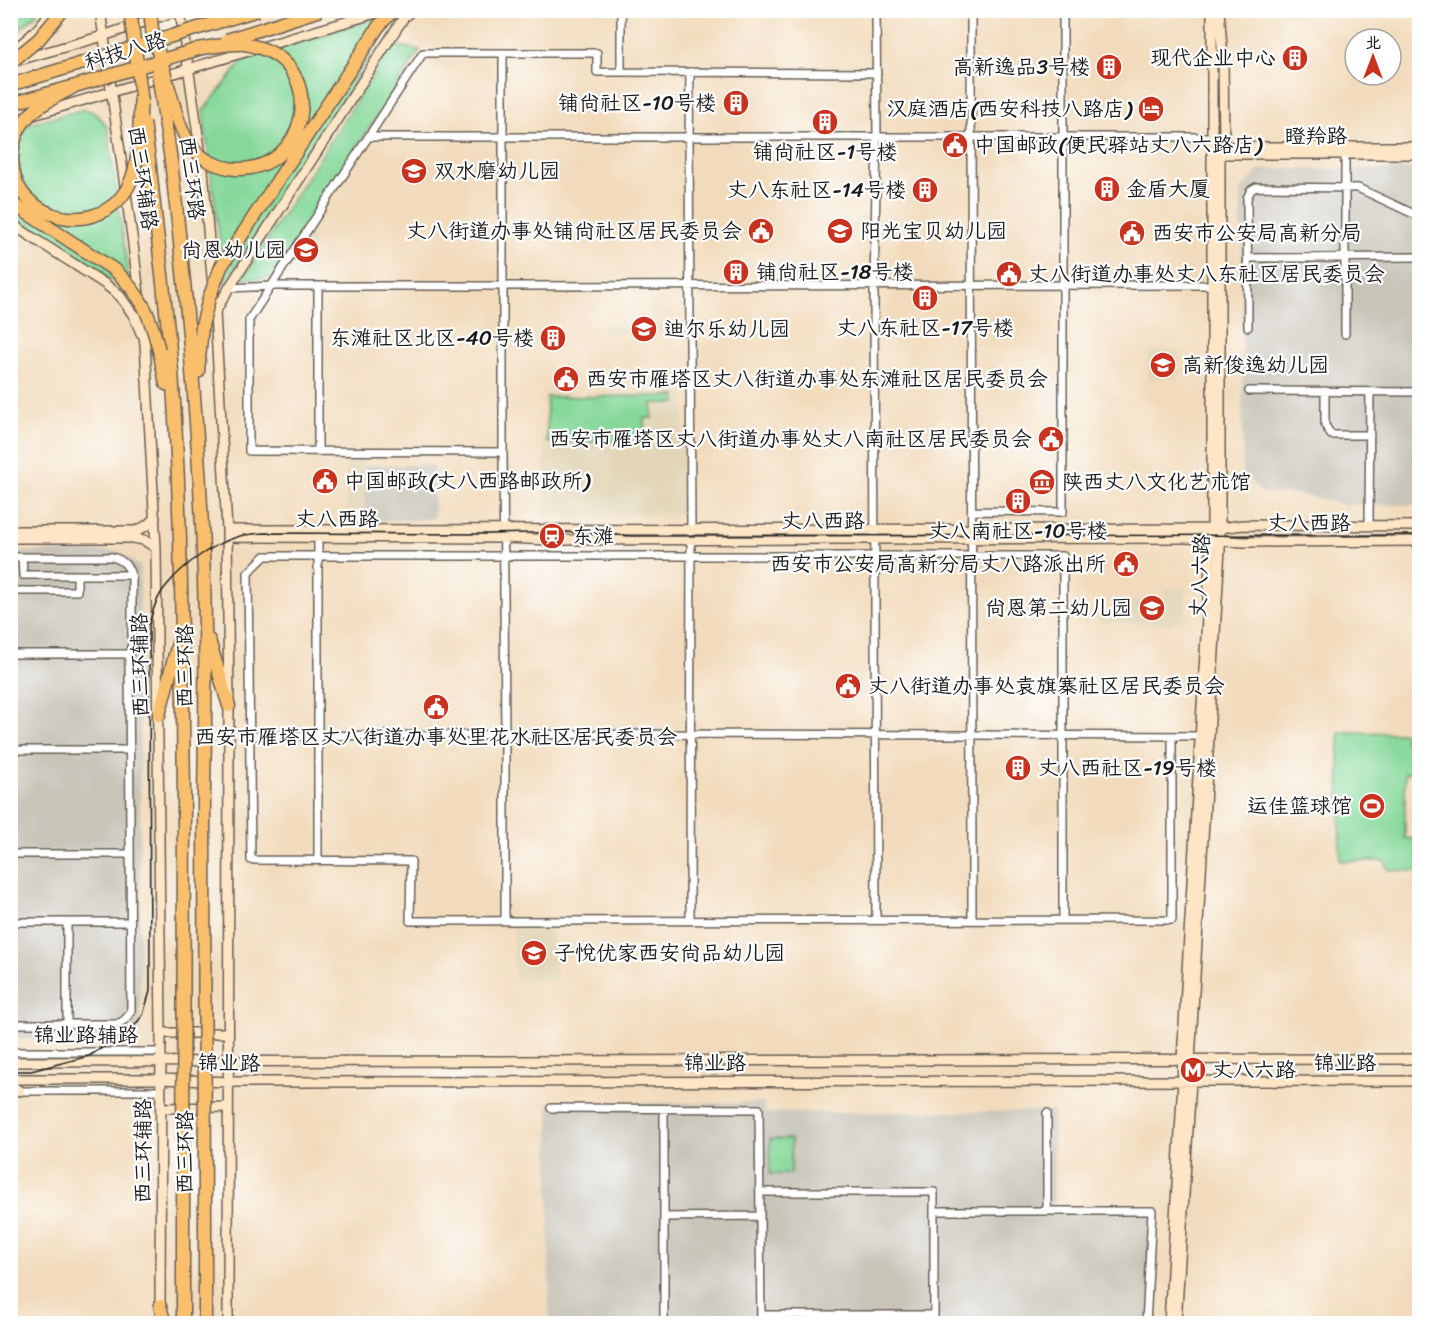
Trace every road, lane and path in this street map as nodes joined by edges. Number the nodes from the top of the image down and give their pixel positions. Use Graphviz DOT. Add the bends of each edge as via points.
graph roads {
  1 [pos="51,10"];
  2 [pos="63,10"];
  3 [pos="100,10"];
  4 [pos="130,10"];
  5 [pos="150,10"];
  6 [pos="179,10"];
  7 [pos="258,10"];
  8 [pos="320,10"];
  9 [pos="386,10"];
  10 [pos="393,10"];
  11 [pos="412,10"];
  12 [pos="621,10"];
  13 [pos="876,10"];
  14 [pos="971,10"];
  15 [pos="1063,10"];
  16 [pos="1212,10"];
  17 [pos="1219,10"];
  18 [pos="152,30"];
  19 [pos="103,36"];
  20 [pos="197,49"];
  21 [pos="10,52"];
  22 [pos="503,53"];
  23 [pos="10,63"];
  24 [pos="188,70"];
  25 [pos="621,72"];
  26 [pos="690,72"];
  27 [pos="877,73"];
  28 [pos="10,85"];
  29 [pos="75,86"];
  30 [pos="112,93"];
  31 [pos="141,94"];
  32 [pos="10,104"];
  33 [pos="10,122"];
  34 [pos="503,136"];
  35 [pos="368,137"];
  36 [pos="689,137"];
  37 [pos="877,137"];
  38 [pos="1063,137"];
  39 [pos="972,138"];
  40 [pos="1419,147"];
  41 [pos="1216,148"];
  42 [pos="1345,154"];
  43 [pos="1419,154"];
  44 [pos="1345,187"];
  45 [pos="10,202"];
  46 [pos="1419,215"];
  47 [pos="10,223"];
  48 [pos="1345,257"];
  49 [pos="1419,257"];
  50 [pos="1248,258"];
  51 [pos="504,285"];
  52 [pos="689,285"];
  53 [pos="1063,285"];
  54 [pos="1212,285"];
  55 [pos="273,286"];
  56 [pos="318,286"];
  57 [pos="874,286"];
  58 [pos="971,286"];
  59 [pos="229,288"];
  60 [pos="215,312"];
  61 [pos="1248,327"];
  62 [pos="1345,334"];
  63 [pos="145,344"];
  64 [pos="1249,391"];
  65 [pos="1325,391"];
  66 [pos="1370,392"];
  67 [pos="1419,392"];
  68 [pos="195,403"];
  69 [pos="175,427"];
  70 [pos="1370,435"];
  71 [pos="318,452"];
  72 [pos="502,452"];
  73 [pos="972,511"];
  74 [pos="155,518"];
  75 [pos="1369,521"];
  76 [pos="1419,526"];
  77 [pos="10,531"];
  78 [pos="227,534"];
  79 [pos="504,534"];
  80 [pos="691,534"];
  81 [pos="875,534"];
  82 [pos="972,534"];
  83 [pos="1216,534"];
  84 [pos="318,537"];
  85 [pos="10,538"];
  86 [pos="1419,541"];
  87 [pos="156,548"];
  88 [pos="318,556"];
  89 [pos="504,556"];
  90 [pos="690,556"];
  91 [pos="875,556"];
  92 [pos="972,556"];
  93 [pos="10,557"];
  94 [pos="22,557"];
  95 [pos="77,575"];
  96 [pos="131,575"];
  97 [pos="10,591"];
  98 [pos="182,627"];
  99 [pos="205,627"];
  100 [pos="10,654"];
  101 [pos="129,654"];
  102 [pos="229,706"];
  103 [pos="159,715"];
  104 [pos="505,734"];
  105 [pos="690,734"];
  106 [pos="972,734"];
  107 [pos="1063,734"];
  108 [pos="875,735"];
  109 [pos="250,736"];
  110 [pos="319,736"];
  111 [pos="1172,736"];
  112 [pos="1201,736"];
  113 [pos="10,750"];
  114 [pos="130,750"];
  115 [pos="10,854"];
  116 [pos="130,854"];
  117 [pos="318,860"];
  118 [pos="690,919"];
  119 [pos="505,920"];
  120 [pos="876,920"];
  121 [pos="972,920"];
  122 [pos="1063,920"];
  123 [pos="10,922"];
  124 [pos="67,922"];
  125 [pos="130,922"];
  126 [pos="10,1024"];
  127 [pos="67,1024"];
  128 [pos="161,1033"];
  129 [pos="183,1033"];
  130 [pos="228,1033"];
  131 [pos="10,1052"];
  132 [pos="161,1057"];
  133 [pos="1419,1059"];
  134 [pos="1186,1060"];
  135 [pos="228,1061"];
  136 [pos="10,1062"];
  137 [pos="10,1079"];
  138 [pos="161,1079"];
  139 [pos="1187,1081"];
  140 [pos="1419,1081"];
  141 [pos="228,1082"];
  142 [pos="10,1085"];
  143 [pos="15,1091"];
  144 [pos="161,1091"];
  145 [pos="228,1107"];
  146 [pos="161,1108"];
  147 [pos="551,1108"];
  148 [pos="664,1109"];
  149 [pos="1047,1113"];
  150 [pos="760,1192"];
  151 [pos="934,1211"];
  152 [pos="1047,1211"];
  153 [pos="760,1216"];
  154 [pos="664,1217"];
  155 [pos="160,1306"];
  156 [pos="761,1315"];
  157 [pos="934,1315"];
  158 [pos="160,1323"];
  159 [pos="165,1323"];
  160 [pos="183,1323"];
  161 [pos="205,1323"];
  162 [pos="228,1323"];
  163 [pos="664,1323"];
  164 [pos="761,1323"];
  165 [pos="934,1323"];
  166 [pos="1146,1323"];
  167 [pos="1169,1323"];
  168 [pos="1176,1323"];
  1 -- 21 [label="main road" via="45,21"];
  2 -- 23 [label="highway, bridge" via="39,39"];
  3 -- 19 [label="main road, 西三环辅路"];
  4 -- 31 [label="highway, 西三环路, bridge"];
  5 -- 18 [label="highway, 西三环路, bridge"];
  6 -- 19 [label="main road"];
  6 -- 24 [label="main road"];
  7 -- 28 [label="highway, 科技八路, bridge"];
  8 -- 20 [label="highway, 科技八路, bridge"];
  9 -- 24 [label="main road"];
  10 -- 68 [label="highway, bridge" via="378,27 221,267 202,326"];
  11 -- 59 [label="main road"];
  12 -- 25 [label="street"];
  13 -- 27 [label="street"];
  14 -- 39 [label="street"];
  15 -- 38 [label="street"];
  16 -- 41 [label="main road, 丈八六路"];
  17 -- 41 [label="main road, 丈八六路" via="1223,136"];
  18 -- 20 [label="highway, bridge" via="183,132 196,151 214,164 243,169 279,155 294,137 302,111 296,79 288,65 273,53 239,43"];
  18 -- 68 [label="highway, 西三环路, bridge" via="171,161"];
  19 -- 23 [label="main road"];
  19 -- 30 [label="main road, 西三环辅路"];
  20 -- 29 [label="highway, 科技八路, bridge"];
  22 -- 25 [label="street" via="597,53 597,72"];
  22 -- 34 [label="street"];
  22 -- 35 [label="street" via="423,53"];
  24 -- 30 [label="main road"];
  24 -- 60 [label="main road"];
  25 -- 26 [label="street"];
  26 -- 27 [label="street"];
  26 -- 36 [label="street"];
  27 -- 37 [label="street"];
  29 -- 31 [label="highway, bridge" via="40,106 25,120 11,158 24,195 50,214 65,218 93,216 118,201 129,187 135,173"];
  29 -- 32 [label="highway, 科技八路, bridge"];
  30 -- 33 [label="main road"];
  30 -- 63 [label="main road, 西三环辅路"];
  31 -- 69 [label="highway, 西三环路, bridge"];
  34 -- 35 [label="street"];
  34 -- 36 [label="street"];
  34 -- 51 [label="street"];
  35 -- 55 [label="street"];
  36 -- 37 [label="street"];
  36 -- 52 [label="street"];
  37 -- 39 [label="street"];
  37 -- 57 [label="street"];
  38 -- 39 [label="street"];
  38 -- 41 [label="street"];
  38 -- 53 [label="street"];
  39 -- 58 [label="street"];
  40 -- 41 [label="main road, 瞪羚路"];
  41 -- 42 [label="main road, 瞪羚路"];
  41 -- 54 [label="main road, 丈八六路"];
  41 -- 83 [label="main road, 丈八六路"];
  42 -- 43 [label="main road, 瞪羚路"];
  42 -- 44 [label="street"];
  44 -- 46 [label="street" via="1358,188"];
  44 -- 48 [label="street"];
  44 -- 50 [label="street" via="1251,190 1247,198"];
  45 -- 69 [label="highway, bridge" via="116,271 143,303 152,322"];
  47 -- 63 [label="main road" via="120,296 134,316"];
  48 -- 49 [label="street"];
  48 -- 50 [label="street"];
  48 -- 62 [label="street"];
  50 -- 61 [label="street"];
  51 -- 52 [label="street"];
  51 -- 56 [label="street"];
  51 -- 72 [label="street"];
  52 -- 57 [label="street"];
  52 -- 80 [label="street"];
  53 -- 54 [label="street"];
  53 -- 58 [label="street"];
  53 -- 73 [label="street" via="1063,512"];
  54 -- 83 [label="main road, 丈八六路"];
  55 -- 56 [label="street"];
  55 -- 59 [label="street"];
  55 -- 71 [label="street" via="249,320 249,452"];
  56 -- 71 [label="street"];
  57 -- 58 [label="street"];
  57 -- 81 [label="street"];
  58 -- 73 [label="street"];
  59 -- 60 [label="main road"];
  60 -- 78 [label="main road"];
  63 -- 74 [label="main road, 西三环辅路"];
  64 -- 65 [label="street"];
  65 -- 66 [label="street"];
  65 -- 70 [label="street" via="1325,425 1331,435"];
  66 -- 67 [label="street"];
  66 -- 70 [label="street"];
  68 -- 99 [label="highway, 西三环路"];
  69 -- 98 [label="highway, 西三环路"];
  70 -- 75 [label="street"];
  71 -- 72 [label="street"];
  72 -- 79 [label="street"];
  73 -- 82 [label="street"];
  74 -- 77 [label="main road" via="136,531"];
  74 -- 87 [label="main road, 西三环辅路"];
  76 -- 83 [label="main road, 丈八西路" via="1243,525"];
  78 -- 79 [label="main road, 丈八西路"];
  78 -- 84 [label="main road, 丈八西路"];
  78 -- 102 [label="main road"];
  79 -- 80 [label="main road, 丈八西路" via="552,540"];
  79 -- 84 [label="main road, 丈八西路"];
  79 -- 89 [label="street"];
  80 -- 81 [label="main road, 丈八西路"];
  80 -- 90 [label="street"];
  81 -- 82 [label="main road, 丈八西路"];
  81 -- 91 [label="street"];
  82 -- 83 [label="main road, 丈八西路"];
  82 -- 92 [label="street"];
  83 -- 86 [label="main road, 丈八西路"];
  83 -- 112 [label="main road, 丈八六路"];
  83 -- 134 [label="main road, 丈八六路"];
  84 -- 88 [label="street"];
  85 -- 87 [label="main road" via="133,538"];
  87 -- 103 [label="main road, 西三环辅路"];
  88 -- 89 [label="street"];
  88 -- 109 [label="street" via="265,556 248,573"];
  88 -- 110 [label="street"];
  89 -- 90 [label="street"];
  89 -- 104 [label="street"];
  90 -- 91 [label="street"];
  90 -- 105 [label="street"];
  91 -- 92 [label="street"];
  91 -- 108 [label="street"];
  92 -- 106 [label="street"];
  92 -- 107 [label="street" via="1063,556"];
  93 -- 94 [label="street"];
  94 -- 95 [label="street" via="22,575"];
  94 -- 96 [label="street" via="112,557 125,563"];
  95 -- 96 [label="street"];
  95 -- 97 [label="street" via="77,591"];
  96 -- 101 [label="street"];
  98 -- 103 [label="highway"];
  98 -- 129 [label="highway, 西三环路, bridge"];
  99 -- 102 [label="highway"];
  99 -- 161 [label="highway, 西三环路, bridge"];
  100 -- 101 [label="street"];
  101 -- 114 [label="street"];
  102 -- 130 [label="main road"];
  103 -- 128 [label="main road, 西三环辅路"];
  104 -- 105 [label="street"];
  104 -- 110 [label="street"];
  104 -- 119 [label="street"];
  105 -- 108 [label="street"];
  105 -- 118 [label="street"];
  106 -- 107 [label="street"];
  106 -- 108 [label="street"];
  106 -- 121 [label="street"];
  107 -- 111 [label="street"];
  107 -- 122 [label="street"];
  108 -- 120 [label="street"];
  109 -- 110 [label="street"];
  109 -- 117 [label="street" via="251,860"];
  110 -- 117 [label="street"];
  111 -- 112 [label="street"];
  111 -- 122 [label="street" via="1172,920"];
  112 -- 134 [label="main road, 丈八六路"];
  113 -- 114 [label="street"];
  114 -- 116 [label="street"];
  115 -- 116 [label="street"];
  116 -- 125 [label="street"];
  117 -- 119 [label="street" via="411,861 410,921"];
  118 -- 119 [label="street"];
  118 -- 120 [label="street"];
  120 -- 121 [label="street"];
  121 -- 122 [label="street"];
  123 -- 124 [label="street"];
  124 -- 125 [label="street"];
  124 -- 127 [label="street"];
  125 -- 127 [label="street" via="128,1016 116,1024"];
  126 -- 127 [label="street"];
  128 -- 129 [label="main road"];
  128 -- 132 [label="main road, 西三环辅路"];
  129 -- 130 [label="main road"];
  129 -- 160 [label="highway, 西三环路, bridge"];
  130 -- 135 [label="main road"];
  131 -- 132 [label="street, 锦业路辅路"];
  132 -- 135 [label="main road, 锦业路"];
  132 -- 136 [label="main road, 锦业路"];
  132 -- 138 [label="main road, 西三环辅路"];
  133 -- 134 [label="main road, 锦业路"];
  134 -- 135 [label="main road, 锦业路"];
  134 -- 139 [label="main road, 丈八六路"];
  135 -- 141 [label="main road"];
  137 -- 138 [label="main road, 锦业路"];
  138 -- 141 [label="main road, 锦业路"];
  138 -- 144 [label="main road, 西三环辅路"];
  139 -- 140 [label="main road, 锦业路"];
  139 -- 141 [label="main road, 锦业路"];
  139 -- 167 [label="main road, 丈八六路"];
  139 -- 168 [label="main road, 丈八六路"];
  141 -- 145 [label="main road"];
  142 -- 143 [label="main road"];
  143 -- 144 [label="street"];
  144 -- 146 [label="main road, 西三环辅路"];
  145 -- 146 [label="main road"];
  145 -- 162 [label="main road"];
  146 -- 155 [label="main road, 西三环辅路"];
  147 -- 148 [label="street"];
  148 -- 150 [label="street" via="759,1109"];
  148 -- 154 [label="street"];
  149 -- 152 [label="street"];
  150 -- 151 [label="street" via="934,1192"];
  150 -- 153 [label="street"];
  151 -- 152 [label="street"];
  151 -- 157 [label="street"];
  152 -- 166 [label="street" via="1152,1211"];
  153 -- 154 [label="street"];
  153 -- 156 [label="street"];
  154 -- 163 [label="street"];
  155 -- 158 [label="main road, 西三环辅路"];
  155 -- 159 [label="highway"];
  156 -- 157 [label="street"];
  156 -- 164 [label="street"];
  157 -- 165 [label="street"];
}
